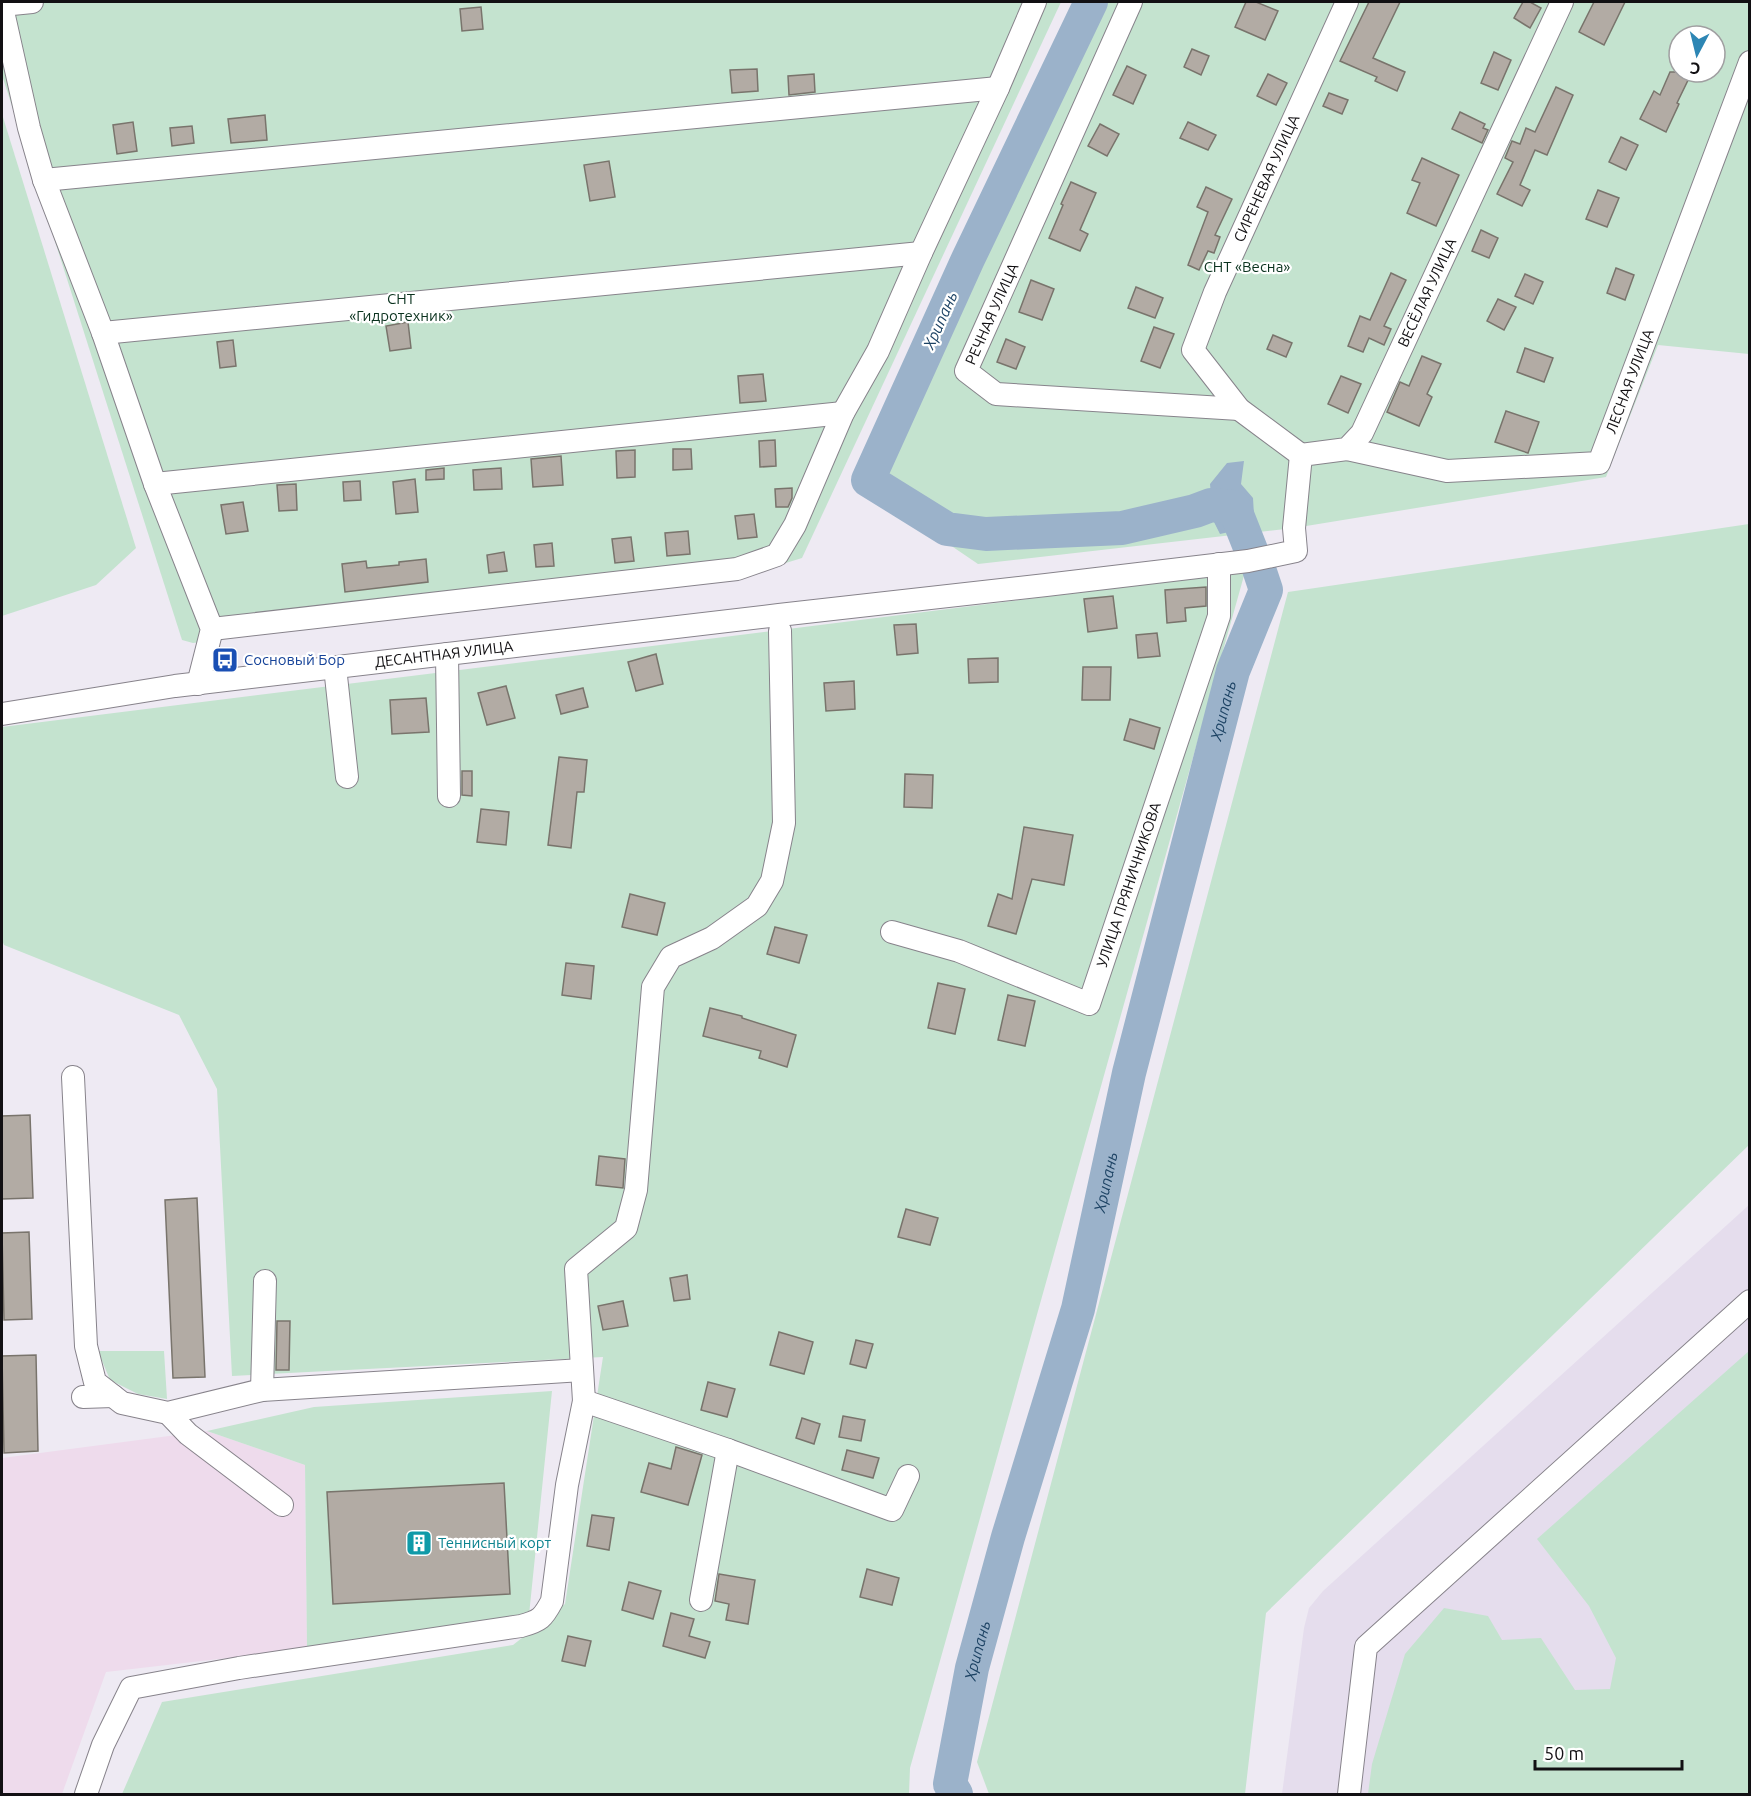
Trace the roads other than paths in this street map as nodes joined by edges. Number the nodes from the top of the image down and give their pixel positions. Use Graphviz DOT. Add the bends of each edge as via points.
graph roads {
  1 [pos="32,2"];
  2 [pos="1035,2"];
  3 [pos="1131,2"];
  4 [pos="1347,2"];
  5 [pos="1562,2"];
  6 [pos="2,6"];
  7 [pos="1749,62"];
  8 [pos="998,88"];
  9 [pos="44,180"];
  10 [pos="921,253"];
  11 [pos="103,333"];
  12 [pos="1239,409"];
  13 [pos="843,413"];
  14 [pos="1347,449"];
  15 [pos="1301,455"];
  16 [pos="155,484"];
  17 [pos="1219,564"];
  18 [pos="780,623"];
  19 [pos="212,629"];
  20 [pos="447,654"];
  21 [pos="335,667"];
  22 [pos="198,684"];
  23 [pos="2,714"];
  24 [pos="347,777"];
  25 [pos="449,796"];
  26 [pos="892,932"];
  27 [pos="73,1077"];
  28 [pos="265,1281"];
  29 [pos="1749,1301"];
  30 [pos="582,1370"];
  31 [pos="262,1390"];
  32 [pos="113,1396"];
  33 [pos="83,1397"];
  34 [pos="584,1401"];
  35 [pos="168,1413"];
  36 [pos="728,1450"];
  37 [pos="908,1476"];
  38 [pos="282,1505"];
  39 [pos="701,1600"];
  40 [pos="86,1794"];
  41 [pos="1349,1794"];
  1 -- 6 [label="street"];
  2 -- 8 [label="street"];
  3 -- 12 [label="street, РЕЧНАЯ УЛИЦА" via="966,371 996,394"];
  4 -- 12 [label="street, СИРЕНЕВАЯ УЛИЦА" via="1215,292 1193,350"];
  5 -- 14 [label="street, ВЕСЁЛАЯ УЛИЦА" via="1362,432"];
  6 -- 9 [label="street"];
  7 -- 14 [label="street, ЛЕСНАЯ УЛИЦА" via="1599,463 1447,471"];
  8 -- 9 [label="street"];
  8 -- 10 [label="street"];
  9 -- 11 [label="street"];
  10 -- 11 [label="street"];
  10 -- 13 [label="street" via="878,351"];
  11 -- 16 [label="street"];
  12 -- 15 [label="street, СИРЕНЕВАЯ УЛИЦА"];
  13 -- 16 [label="street"];
  13 -- 19 [label="street" via="795,525 777,555 737,569"];
  14 -- 15 [label="street"];
  15 -- 17 [label="street, ДЕСАНТНАЯ УЛИЦА" via="1294,528 1296,551"];
  16 -- 19 [label="street"];
  17 -- 18 [label="street, ДЕСАНТНАЯ УЛИЦА"];
  17 -- 26 [label="street, УЛИЦА ПРЯНИЧНИКОВА" via="1219,616 1089,1004 959,951"];
  18 -- 20 [label="street, ДЕСАНТНАЯ УЛИЦА"];
  18 -- 30 [label="street" via="784,823 772,881 757,906 712,938 671,957 653,987 636,1190 626,1228 576,1269"];
  19 -- 22 [label="street"];
  20 -- 21 [label="street, ДЕСАНТНАЯ УЛИЦА"];
  20 -- 25 [label="street"];
  21 -- 22 [label="street, ДЕСАНТНАЯ УЛИЦА"];
  21 -- 24 [label="street"];
  22 -- 23 [label="street, ДЕСАНТНАЯ УЛИЦА"];
  27 -- 32 [label="street" via="86,1346 95,1382"];
  28 -- 31 [label="street"];
  29 -- 41 [label="street" via="1366,1647"];
  30 -- 31 [label="street"];
  30 -- 34 [label="street"];
  31 -- 35 [label="street"];
  32 -- 33 [label="street"];
  32 -- 35 [label="street" via="122,1403"];
  34 -- 36 [label="street"];
  34 -- 40 [label="street" via="567,1485 550,1609 538,1621 239,1668 134,1678 103,1745"];
  35 -- 38 [label="street" via="188,1434"];
  36 -- 37 [label="street" via="892,1510"];
  36 -- 39 [label="street"];
}
